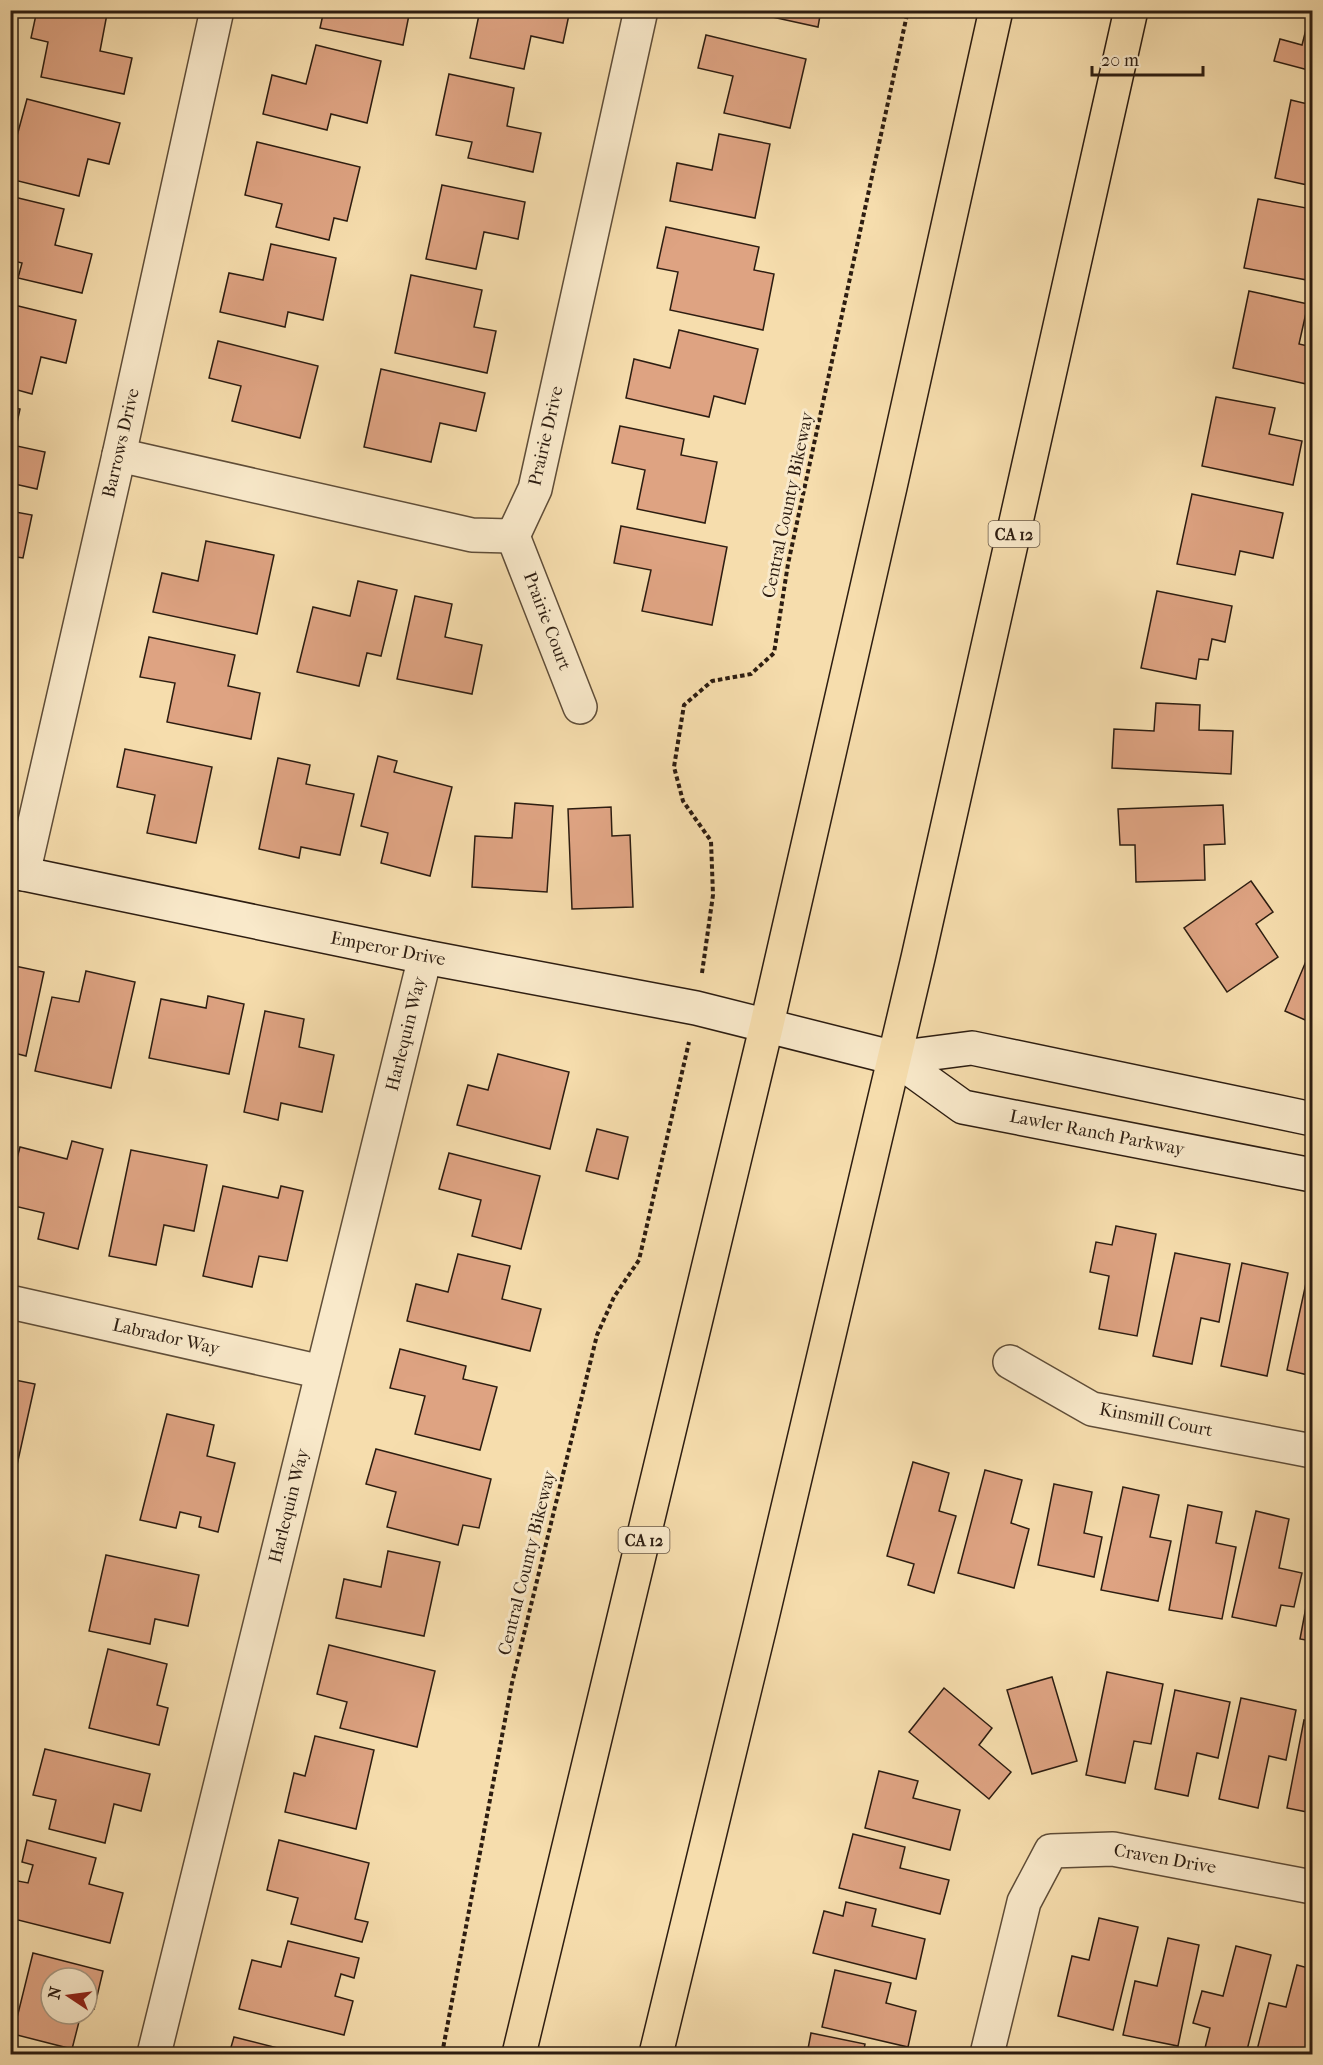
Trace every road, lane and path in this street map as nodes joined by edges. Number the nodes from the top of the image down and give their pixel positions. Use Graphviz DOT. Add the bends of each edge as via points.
graph roads {
  1 [pos="216,10"];
  2 [pos="641,10"];
  3 [pos="908,10"];
  4 [pos="996,10"];
  5 [pos="1131,10"];
  6 [pos="119,455"];
  7 [pos="513,536"];
  8 [pos="580,707"];
  9 [pos="17,873"];
  10 [pos="708,946"];
  11 [pos="425,957"];
  12 [pos="767,1024"];
  13 [pos="895,1058"];
  14 [pos="679,1091"];
  15 [pos="1312,1119"];
  16 [pos="1312,1175"];
  17 [pos="10,1302"];
  18 [pos="1010,1362"];
  19 [pos="322,1372"];
  20 [pos="1312,1451"];
  21 [pos="1312,1887"];
  22 [pos="154,2055"];
  23 [pos="442,2055"];
  24 [pos="519,2055"];
  25 [pos="656,2055"];
  26 [pos="987,2055"];
  1 -- 6 [label="street, Barrows Drive"];
  2 -- 7 [label="street, Prairie Drive" via="535,489"];
  3 -- 10 [label="path, Central County Bikeway" via="791,552 774,653 751,674 712,681 684,705 675,767 683,801 711,841 713,895"];
  4 -- 12 [label="highway, CA 12"];
  5 -- 13 [label="highway, CA 12"];
  6 -- 7 [label="street" via="472,535"];
  6 -- 9 [label="street, Barrows Drive"];
  7 -- 8 [label="street, Prairie Court"];
  9 -- 11 [label="street, Emperor Drive"];
  11 -- 12 [label="street, Emperor Drive"];
  11 -- 19 [label="street, Harlequin Way"];
  12 -- 13 [label="street, Lawler Ranch Parkway"];
  12 -- 24 [label="highway, CA 12"];
  13 -- 15 [label="street, Lawler Ranch Parkway" via="972,1048"];
  13 -- 16 [label="street, Lawler Ranch Parkway" via="963,1107"];
  13 -- 25 [label="highway, CA 12"];
  14 -- 23 [label="path, Central County Bikeway" via="639,1260 614,1297 597,1335 588,1370 512,1683"];
  17 -- 19 [label="street, Labrador Way"];
  18 -- 20 [label="street, Kinsmill Court" via="1092,1408"];
  19 -- 22 [label="street, Harlequin Way"];
  21 -- 26 [label="street, Craven Drive" via="1113,1849 1051,1851 1024,1902"];
}
